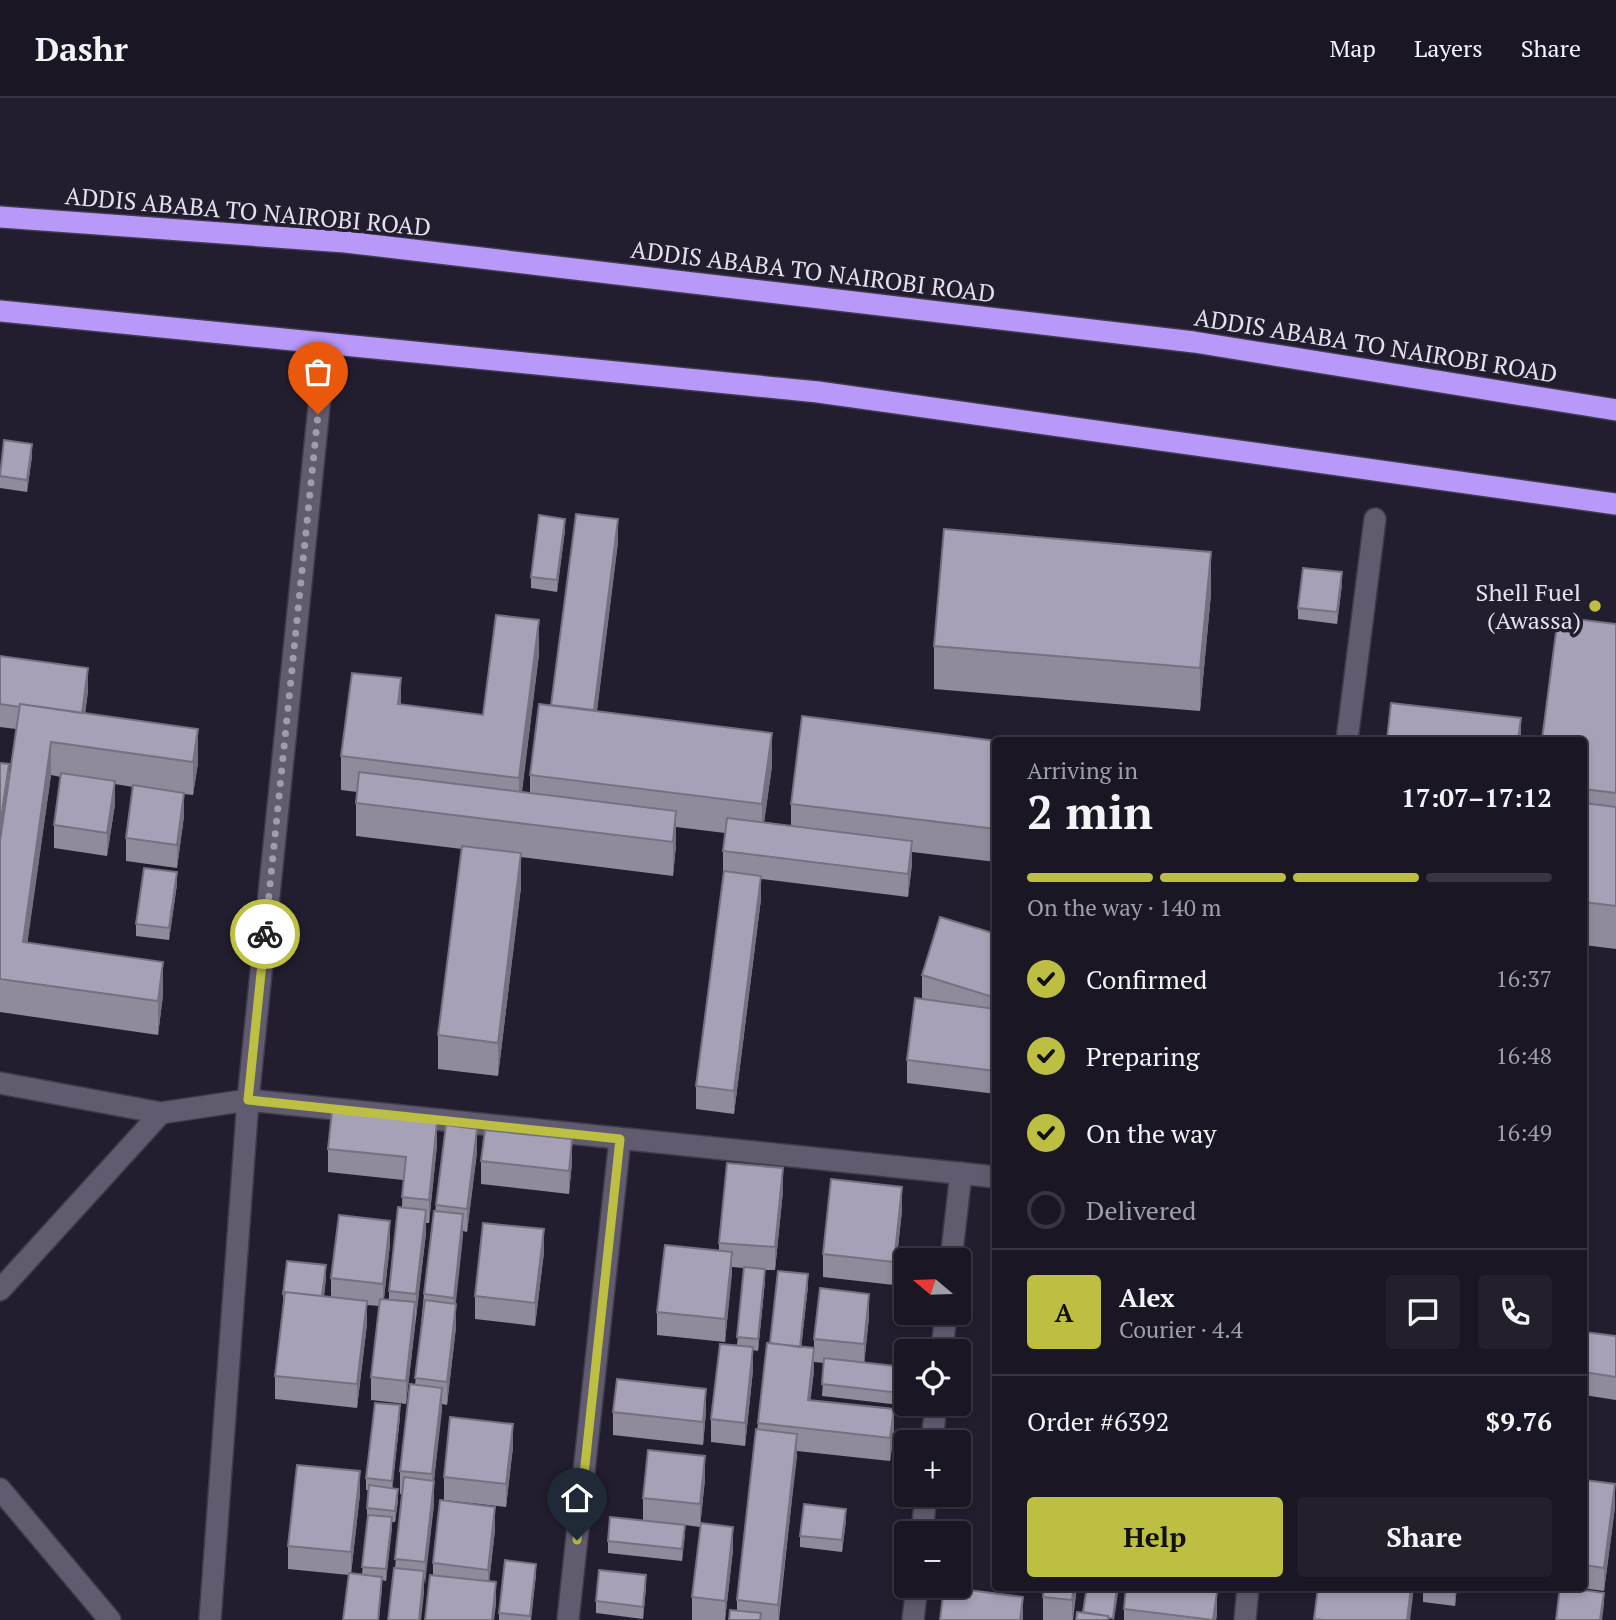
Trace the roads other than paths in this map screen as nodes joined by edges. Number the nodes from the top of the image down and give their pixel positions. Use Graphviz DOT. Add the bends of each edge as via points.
graph roads {
  1 [pos="0,216"];
  2 [pos="0,311"];
  3 [pos="321,387"];
  4 [pos="1616,410"];
  5 [pos="1616,504"];
  6 [pos="1375,519"];
  7 [pos="1347,737"];
  8 [pos="0,1083"];
  9 [pos="248,1100"];
  10 [pos="161,1113"];
  11 [pos="620,1139"];
  12 [pos="961,1172"];
  13 [pos="992,1176"];
  14 [pos="952,1248"];
  15 [pos="0,1290"];
  16 [pos="0,1489"];
  17 [pos="1248,1591"];
  18 [pos="916,1598"];
  19 [pos="110,1620"];
  20 [pos="210,1620"];
  21 [pos="568,1620"];
  22 [pos="913,1620"];
  23 [pos="1245,1620"];
  1 -- 4 [label="highway, ADDIS ABABA TO NAIROBI ROAD" via="345,242 1194,342"];
  2 -- 5 [label="highway" via="818,392"];
  3 -- 9 [label="street"];
  6 -- 7 [label="street"];
  8 -- 10 [label="street"];
  9 -- 10 [label="street"];
  9 -- 11 [label="street"];
  9 -- 20 [label="street"];
  10 -- 15 [label="street"];
  11 -- 12 [label="street"];
  11 -- 21 [label="street"];
  12 -- 13 [label="street"];
  12 -- 14 [label="street"];
  16 -- 19 [label="street"];
  17 -- 23 [label="street"];
  18 -- 22 [label="street"];
}
